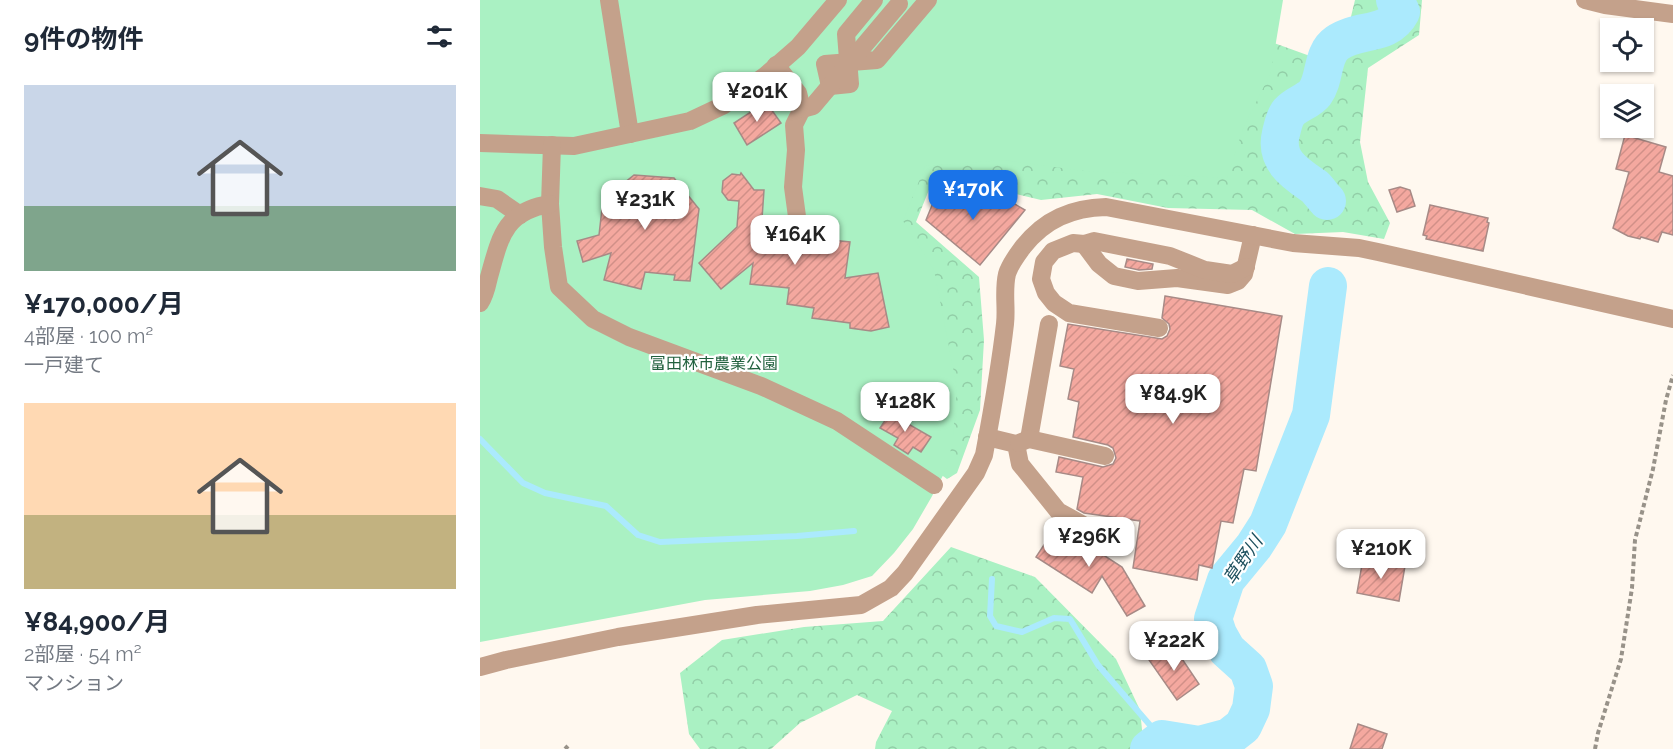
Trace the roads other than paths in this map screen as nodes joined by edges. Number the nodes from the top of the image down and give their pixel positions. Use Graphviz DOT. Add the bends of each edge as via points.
graph roads {
  1 [pos="609,0"];
  2 [pos="838,0"];
  3 [pos="928,0"];
  4 [pos="1585,0"];
  5 [pos="891,3"];
  6 [pos="1673,14"];
  7 [pos="860,17"];
  8 [pos="876,31"];
  9 [pos="891,44"];
  10 [pos="854,56"];
  11 [pos="776,65"];
  12 [pos="802,109"];
  13 [pos="630,134"];
  14 [pos="480,143"];
  15 [pos="552,145"];
  16 [pos="480,196"];
  17 [pos="550,204"];
  18 [pos="520,215"];
  19 [pos="798,224"];
  20 [pos="1253,235"];
  21 [pos="1084,244"];
  22 [pos="1246,267"];
  23 [pos="480,303"];
  24 [pos="1673,319"];
  25 [pos="1049,324"];
  26 [pos="1159,328"];
  27 [pos="987,437"];
  28 [pos="1023,442"];
  29 [pos="1105,456"];
  30 [pos="934,485"];
  31 [pos="1112,541"];
  32 [pos="480,667"];
  1 -- 13 [label="street"];
  2 -- 11 [label="street"];
  3 -- 9 [label="street"];
  4 -- 6 [label="street"];
  5 -- 7 [label="street"];
  5 -- 8 [label="street"];
  7 -- 8 [label="street"];
  7 -- 10 [label="street"];
  8 -- 9 [label="street"];
  8 -- 10 [label="street"];
  9 -- 10 [label="street"];
  10 -- 12 [label="street" via="813,106"];
  11 -- 12 [label="street" via="798,93"];
  11 -- 13 [label="street" via="724,105 690,120"];
  12 -- 19 [label="street" via="794,125 793,188"];
  13 -- 15 [label="street" via="574,146"];
  14 -- 15 [label="street"];
  15 -- 17 [label="street"];
  16 -- 18 [label="street" via="497,199"];
  17 -- 18 [label="street"];
  17 -- 30 [label="street" via="559,287 593,319 628,337 761,386 837,421"];
  18 -- 23 [label="street" via="504,229"];
  20 -- 22 [label="street"];
  20 -- 24 [label="street" via="1293,243 1359,248"];
  20 -- 27 [label="street" via="1106,207 1078,210 1050,221 1028,241 1007,273 1005,323"];
  21 -- 22 [label="street" via="1094,241 1170,256 1205,270 1232,274"];
  21 -- 22 [label="street" via="1114,276 1138,281 1178,279 1228,285 1238,281"];
  21 -- 26 [label="street" via="1073,243 1053,251 1044,262 1041,279 1054,303 1069,313"];
  25 -- 28 [label="street"];
  27 -- 28 [label="street"];
  27 -- 32 [label="street" via="976,473 905,573 891,588 861,605 757,615 618,637"];
  28 -- 29 [label="street"];
  28 -- 31 [label="street" via="1020,464 1058,511"];
}
